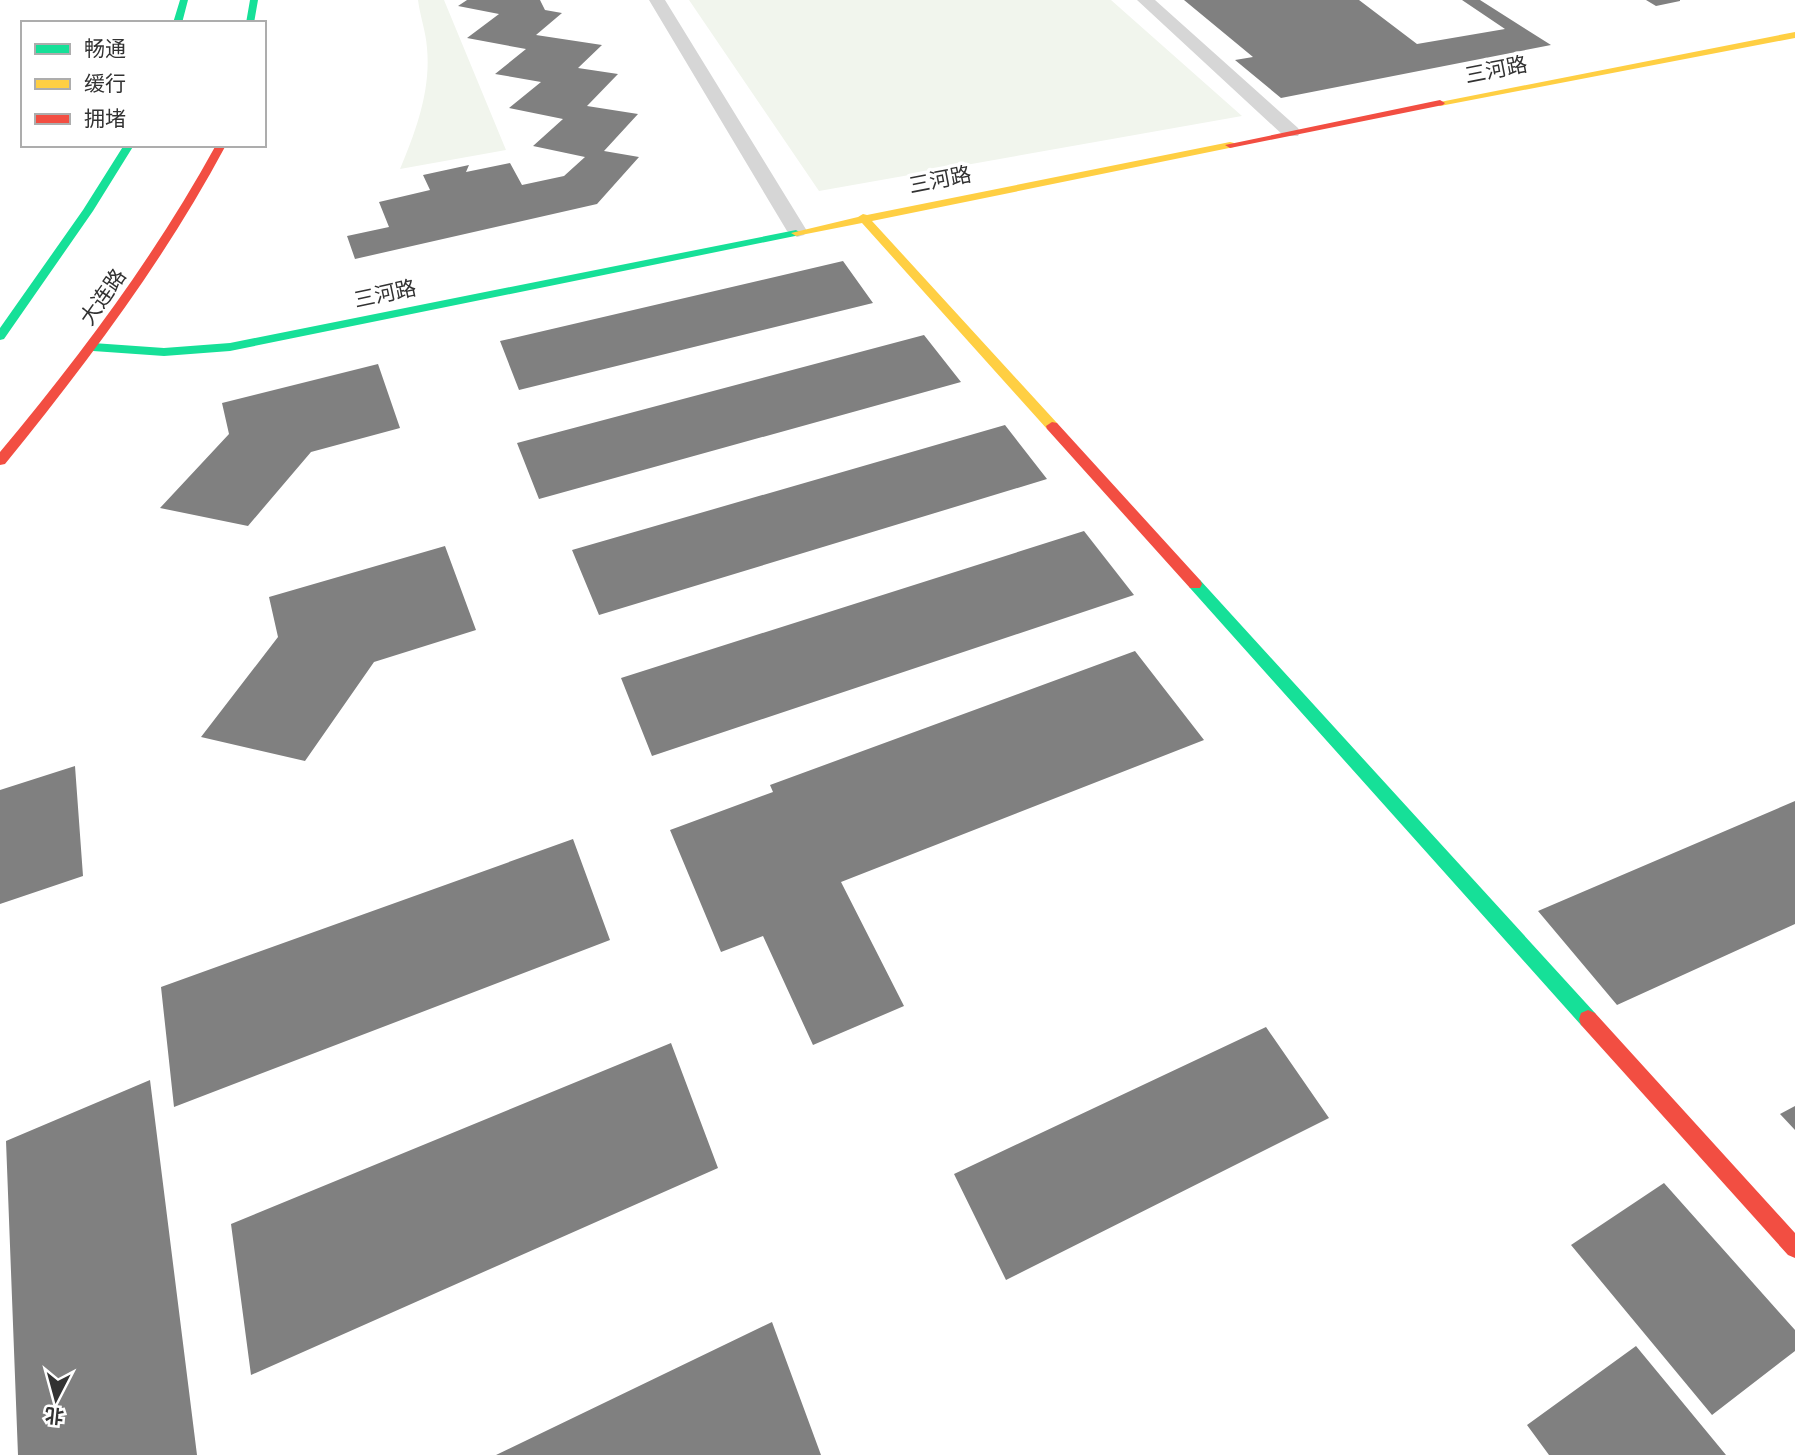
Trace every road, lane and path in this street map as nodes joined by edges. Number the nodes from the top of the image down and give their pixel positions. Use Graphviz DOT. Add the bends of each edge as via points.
graph roads {
  1 [pos="184,0"];
  2 [pos="254,0"];
  3 [pos="657,0"];
  4 [pos="1145,0"];
  5 [pos="178,21"];
  6 [pos="250,21"];
  7 [pos="1795,35"];
  8 [pos="1291,132"];
  9 [pos="128,147"];
  10 [pos="220,147"];
  11 [pos="863,217"];
  12 [pos="797,230"];
  13 [pos="0,336"];
  14 [pos="93,346"];
  15 [pos="0,461"];
  16 [pos="1795,1248"];
  1 -- 5 [label="street"];
  2 -- 6 [label="street"];
  3 -- 12 [label="lane"];
  4 -- 8 [label="lane"];
  7 -- 8 [label="street, 三河路"];
  8 -- 11 [label="street, 三河路"];
  9 -- 13 [label="street"];
  10 -- 14 [label="street, 大连路" via="178,228"];
  11 -- 12 [label="street, 三河路"];
  11 -- 16 [label="street"];
  12 -- 14 [label="street, 三河路" via="230,347 164,352"];
  14 -- 15 [label="street, 大连路"];
}
